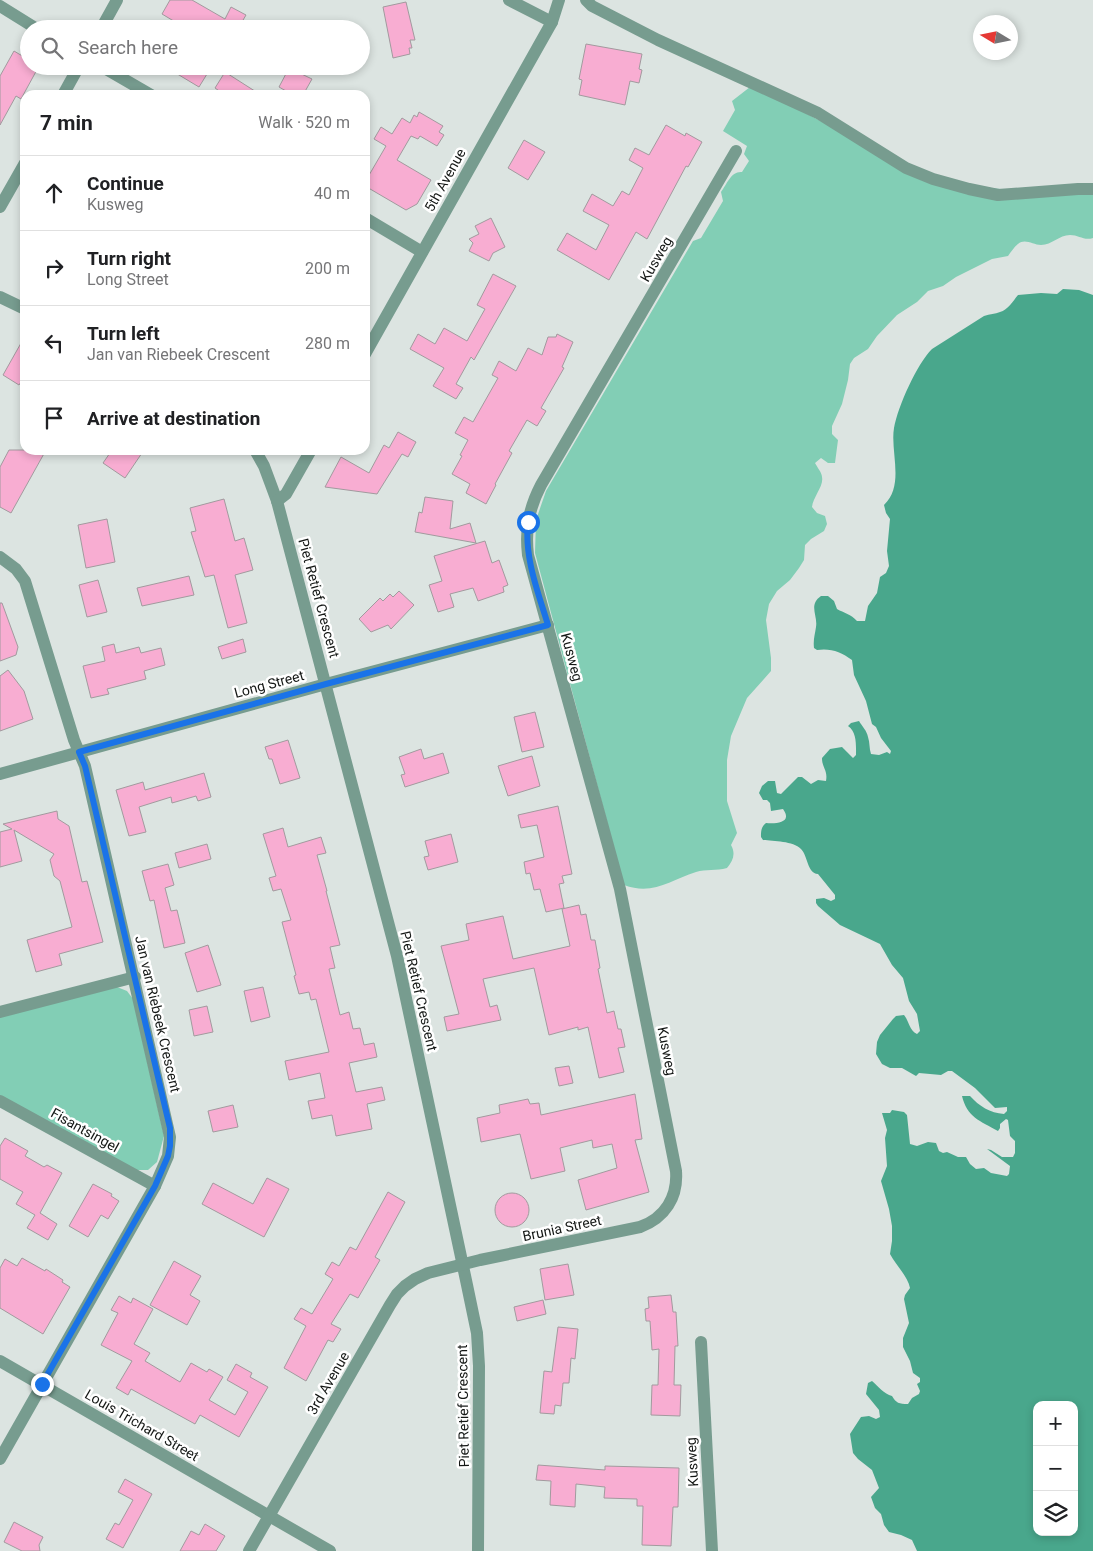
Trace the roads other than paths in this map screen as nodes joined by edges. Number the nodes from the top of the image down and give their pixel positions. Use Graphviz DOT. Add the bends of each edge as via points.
graph roads {
  1 [pos="117,0"];
  2 [pos="508,0"];
  3 [pos="558,0"];
  4 [pos="586,0"];
  5 [pos="0,6"];
  6 [pos="23,20"];
  7 [pos="106,20"];
  8 [pos="552,22"];
  9 [pos="74,75"];
  10 [pos="117,75"];
  11 [pos="66,90"];
  12 [pos="142,90"];
  13 [pos="736,151"];
  14 [pos="20,172"];
  15 [pos="1093,190"];
  16 [pos="0,207"];
  17 [pos="370,221"];
  18 [pos="422,252"];
  19 [pos="0,297"];
  20 [pos="20,307"];
  21 [pos="370,345"];
  22 [pos="258,455"];
  23 [pos="308,455"];
  24 [pos="277,501"];
  25 [pos="0,557"];
  26 [pos="548,625"];
  27 [pos="326,684"];
  28 [pos="79,752"];
  29 [pos="0,774"];
  30 [pos="135,977"];
  31 [pos="0,1012"];
  32 [pos="0,1101"];
  33 [pos="155,1186"];
  34 [pos="663,1212"];
  35 [pos="463,1264"];
  36 [pos="701,1342"];
  37 [pos="0,1361"];
  38 [pos="42,1384"];
  39 [pos="0,1458"];
  40 [pos="269,1517"];
  41 [pos="249,1551"];
  42 [pos="330,1551"];
  43 [pos="478,1551"];
  44 [pos="712,1551"];
  1 -- 7 [label="street"];
  2 -- 8 [label="street"];
  3 -- 8 [label="street, 5th Avenue"];
  4 -- 15 [label="street" via="658,40 818,113 906,168 933,179 998,194"];
  5 -- 6 [label="street"];
  8 -- 18 [label="street, 5th Avenue"];
  9 -- 11 [label="street"];
  10 -- 12 [label="street"];
  13 -- 26 [label="street, Kusweg" via="535,497 528,522 528,554"];
  14 -- 16 [label="street"];
  17 -- 18 [label="street"];
  18 -- 21 [label="street, 5th Avenue"];
  19 -- 20 [label="street"];
  22 -- 24 [label="street, Piet Retief Crescent"];
  23 -- 24 [label="street" via="286,494"];
  24 -- 27 [label="street, Piet Retief Crescent"];
  25 -- 28 [label="street, Jan van Riebeek Crescent" via="25,581"];
  26 -- 27 [label="street, Long Street"];
  26 -- 34 [label="street, Kusweg" via="620,889 676,1171 673,1197"];
  27 -- 28 [label="street, Long Street"];
  27 -- 35 [label="street, Piet Retief Crescent" via="397,956"];
  28 -- 29 [label="street, Long Street"];
  28 -- 30 [label="street, Jan van Riebeek Crescent"];
  30 -- 31 [label="street"];
  30 -- 33 [label="street, Jan van Riebeek Crescent" via="170,1128 168,1156"];
  32 -- 33 [label="street, Fisantsingel"];
  33 -- 38 [label="street, Jan van Riebeek Crescent"];
  34 -- 35 [label="street, Brunia Street" via="640,1227"];
  35 -- 40 [label="street, 3rd Avenue" via="421,1275 397,1294"];
  35 -- 43 [label="street, Piet Retief Crescent" via="478,1349"];
  36 -- 44 [label="street, Kusweg"];
  37 -- 38 [label="street, Louis Trichard Street"];
  38 -- 39 [label="street, Jan van Riebeek Crescent"];
  38 -- 40 [label="street, Louis Trichard Street"];
  40 -- 41 [label="street, 3rd Avenue"];
  40 -- 42 [label="street, Louis Trichard Street"];
}
